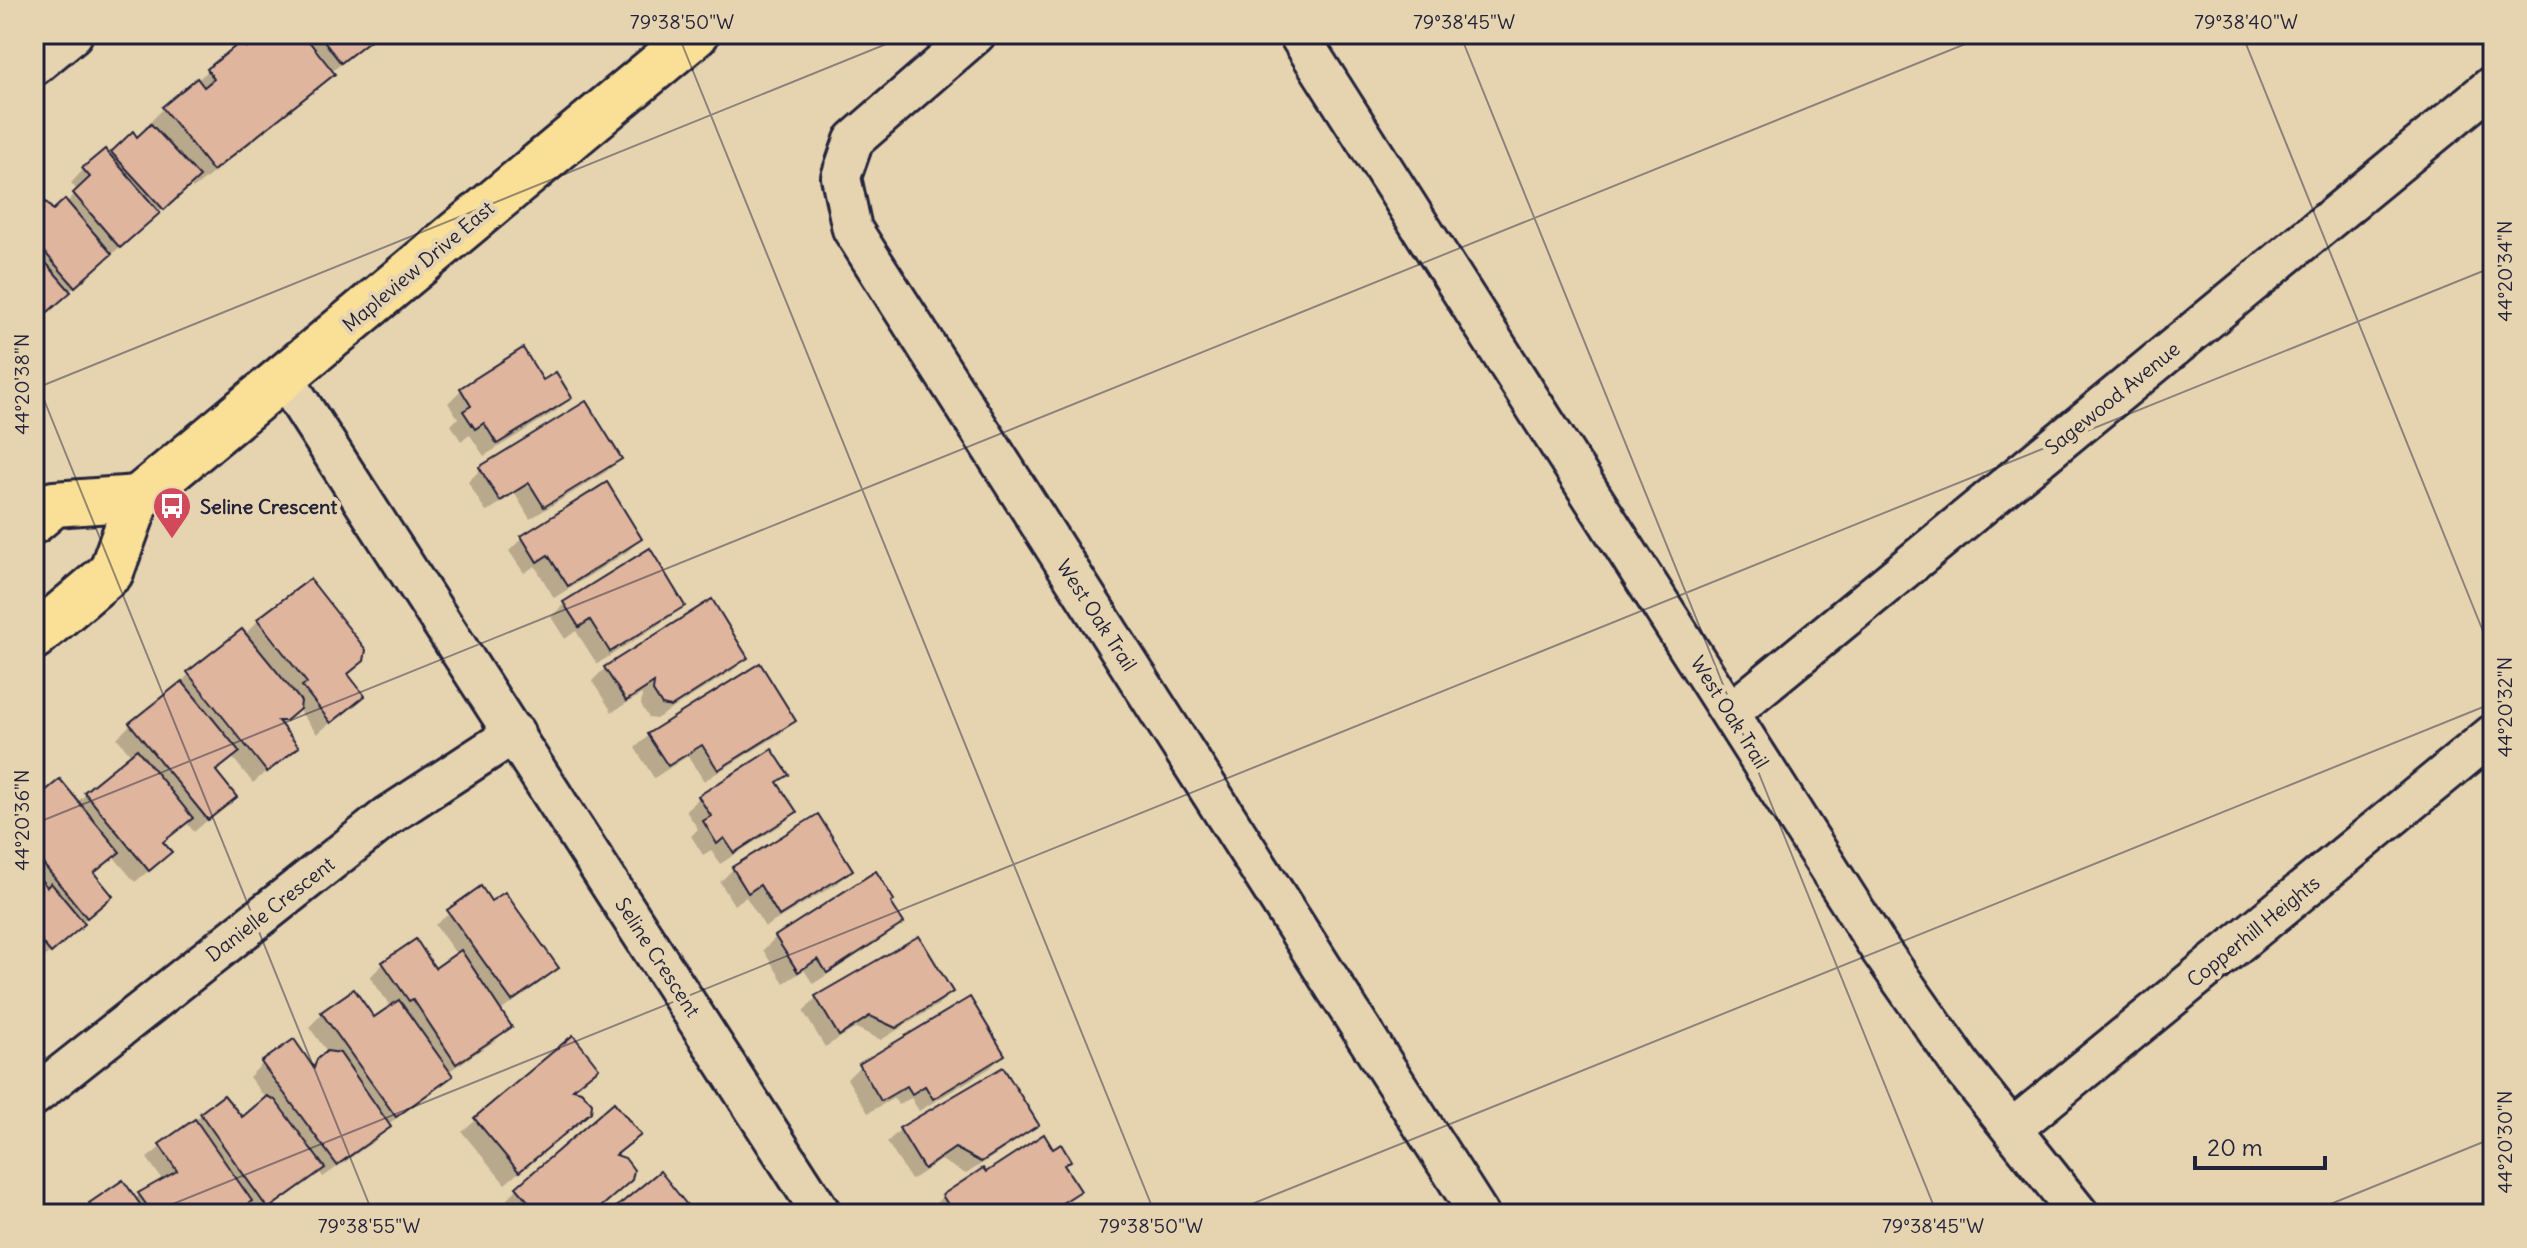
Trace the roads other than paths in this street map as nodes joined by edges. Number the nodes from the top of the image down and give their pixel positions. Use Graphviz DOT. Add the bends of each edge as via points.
graph roads {
  1 [pos="73,34"];
  2 [pos="696,34"];
  3 [pos="976,34"];
  4 [pos="1298,34"];
  5 [pos="34,66"];
  6 [pos="2493,85"];
  7 [pos="284,378"];
  8 [pos="138,498"];
  9 [pos="34,521"];
  10 [pos="34,637"];
  11 [pos="1731,712"];
  12 [pos="515,733"];
  13 [pos="2493,734"];
  14 [pos="34,1096"];
  15 [pos="2013,1128"];
  16 [pos="822,1214"];
  17 [pos="1479,1214"];
  18 [pos="2079,1214"];
  1 -- 5 [label="street"];
  2 -- 7 [label="main road, Mapleview Drive East"];
  3 -- 17 [label="street, West Oak Trail" via="854,140 841,177 852,229"];
  4 -- 11 [label="street, West Oak Trail"];
  6 -- 11 [label="street, Sagewood Avenue"];
  7 -- 8 [label="main road, Mapleview Drive East"];
  7 -- 12 [label="street, Seline Crescent"];
  8 -- 9 [label="main road" via="54,504"];
  8 -- 10 [label="main road" via="111,572"];
  11 -- 15 [label="street, West Oak Trail" via="1881,951 1962,1067"];
  12 -- 14 [label="street, Danielle Crescent" via="388,816"];
  12 -- 16 [label="street, Seline Crescent"];
  13 -- 15 [label="street, Copperhill Heights"];
  15 -- 18 [label="street, West Oak Trail"];
}
